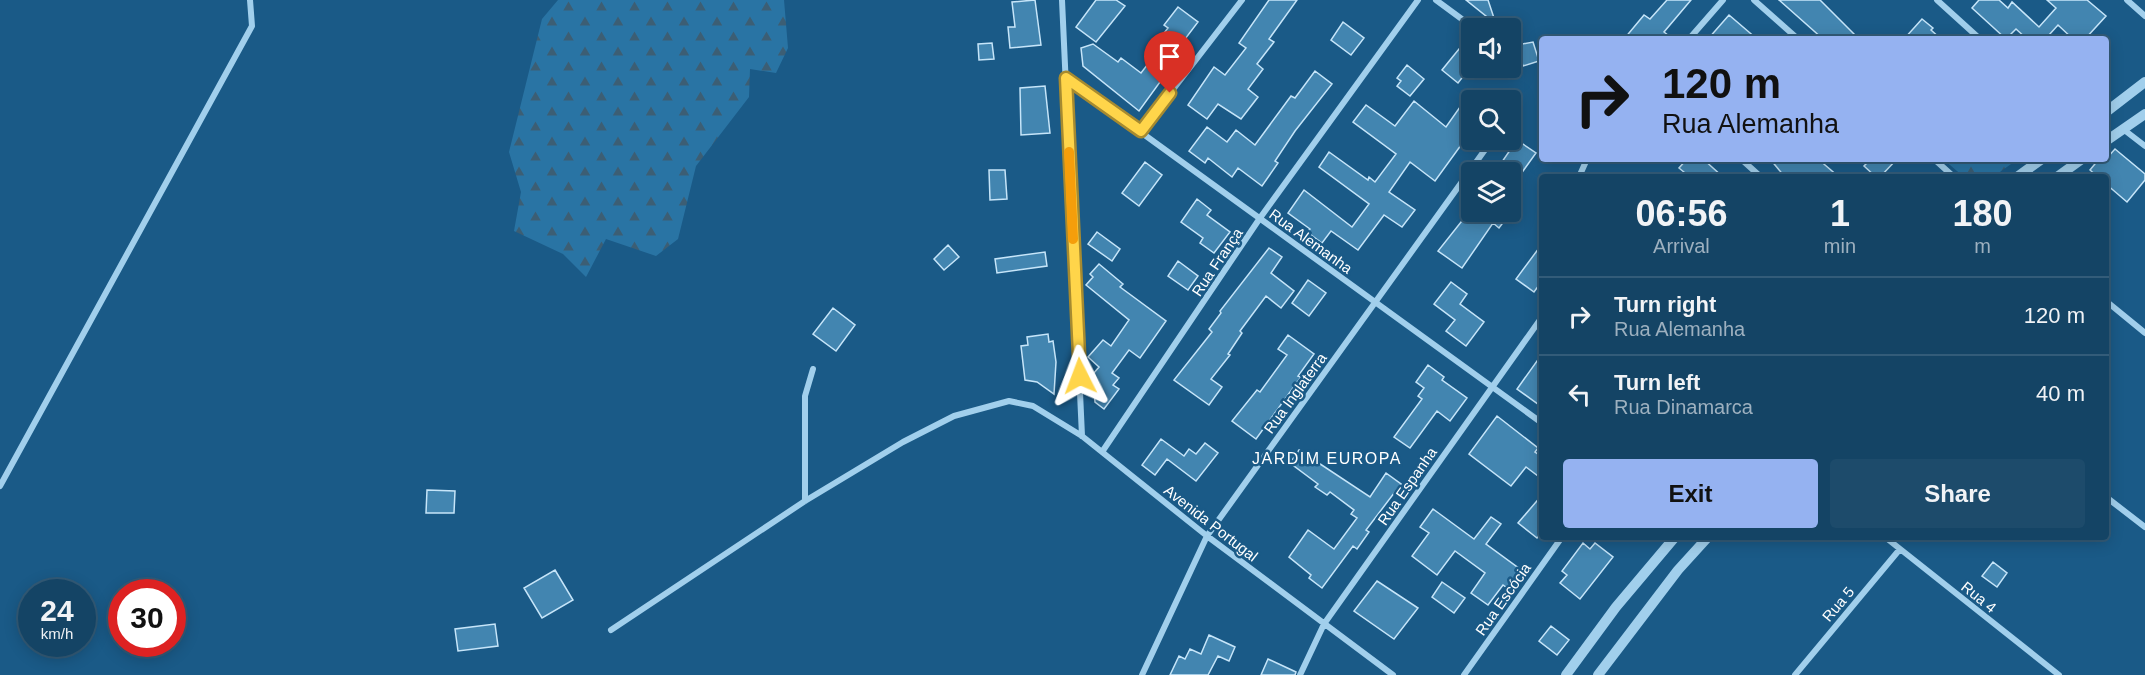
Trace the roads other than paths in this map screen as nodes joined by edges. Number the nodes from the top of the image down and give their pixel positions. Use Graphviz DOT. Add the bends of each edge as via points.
graph roads {
  1 [pos="250,0"];
  2 [pos="1062,0"];
  3 [pos="1242,0"];
  4 [pos="1418,0"];
  5 [pos="1436,0"];
  6 [pos="1723,0"];
  7 [pos="1754,0"];
  8 [pos="1937,0"];
  9 [pos="2127,0"];
  10 [pos="2145,16"];
  11 [pos="1461,18"];
  12 [pos="1692,36"];
  13 [pos="1795,36"];
  14 [pos="1977,36"];
  15 [pos="1066,78"];
  16 [pos="2145,82"];
  17 [pos="2109,110"];
  18 [pos="2145,114"];
  19 [pos="2123,129"];
  20 [pos="1141,131"];
  21 [pos="2109,139"];
  22 [pos="2145,146"];
  23 [pos="1485,150"];
  24 [pos="1744,162"];
  25 [pos="1937,162"];
  26 [pos="2038,162"];
  27 [pos="2078,162"];
  28 [pos="1758,174"];
  29 [pos="1951,174"];
  30 [pos="2021,174"];
  31 [pos="2061,174"];
  32 [pos="1260,218"];
  33 [pos="1375,302"];
  34 [pos="2109,303"];
  35 [pos="1539,321"];
  36 [pos="2145,333"];
  37 [pos="813,369"];
  38 [pos="1492,387"];
  39 [pos="1539,421"];
  40 [pos="1082,436"];
  41 [pos="1102,452"];
  42 [pos="0,486"];
  43 [pos="2109,499"];
  44 [pos="805,501"];
  45 [pos="2145,527"];
  46 [pos="1207,536"];
  47 [pos="1560,540"];
  48 [pos="1672,540"];
  49 [pos="1705,540"];
  50 [pos="1890,540"];
  51 [pos="1900,549"];
  52 [pos="1324,624"];
  53 [pos="611,630"];
  54 [pos="1142,675"];
  55 [pos="1300,675"];
  56 [pos="1393,675"];
  57 [pos="1464,675"];
  58 [pos="1566,675"];
  59 [pos="1598,675"];
  60 [pos="1795,675"];
  61 [pos="2059,675"];
  1 -- 42 [label="street" via="252,26"];
  2 -- 15 [label="street"];
  3 -- 20 [label="street"];
  4 -- 32 [label="street, Rua França"];
  5 -- 11 [label="street"];
  6 -- 12 [label="street"];
  7 -- 13 [label="street"];
  8 -- 14 [label="street"];
  9 -- 10 [label="street"];
  15 -- 20 [label="street, Rua Alemanha"];
  15 -- 40 [label="street"];
  16 -- 17 [label="street"];
  18 -- 19 [label="street"];
  19 -- 21 [label="street"];
  19 -- 22 [label="street"];
  20 -- 32 [label="street, Rua Alemanha"];
  23 -- 33 [label="street, Rua Inglaterra"];
  24 -- 28 [label="street"];
  25 -- 29 [label="street"];
  26 -- 30 [label="street"];
  27 -- 31 [label="street"];
  32 -- 33 [label="street, Rua Alemanha"];
  32 -- 41 [label="street, Rua França"];
  33 -- 38 [label="street, Rua Alemanha"];
  33 -- 46 [label="street, Rua Inglaterra"];
  34 -- 36 [label="street"];
  35 -- 38 [label="street, Rua Espanha"];
  37 -- 44 [label="street" via="805,396"];
  38 -- 39 [label="street, Rua Alemanha"];
  38 -- 52 [label="street, Rua Espanha"];
  40 -- 41 [label="street, Avenida Portugal"];
  40 -- 44 [label="street, Avenida Portugal" via="1033,406 1009,401 954,416 903,441"];
  41 -- 46 [label="street, Avenida Portugal"];
  43 -- 45 [label="street"];
  44 -- 53 [label="street"];
  46 -- 52 [label="street, Avenida Portugal"];
  46 -- 54 [label="street, Rua Inglaterra"];
  47 -- 57 [label="street, Rua Escócia"];
  48 -- 58 [label="street"];
  49 -- 59 [label="street"];
  50 -- 51 [label="street, Rua 4"];
  51 -- 60 [label="street, Rua 5"];
  51 -- 61 [label="street, Rua 4"];
  52 -- 55 [label="street, Rua Espanha"];
  52 -- 56 [label="street, Avenida Portugal"];
}
